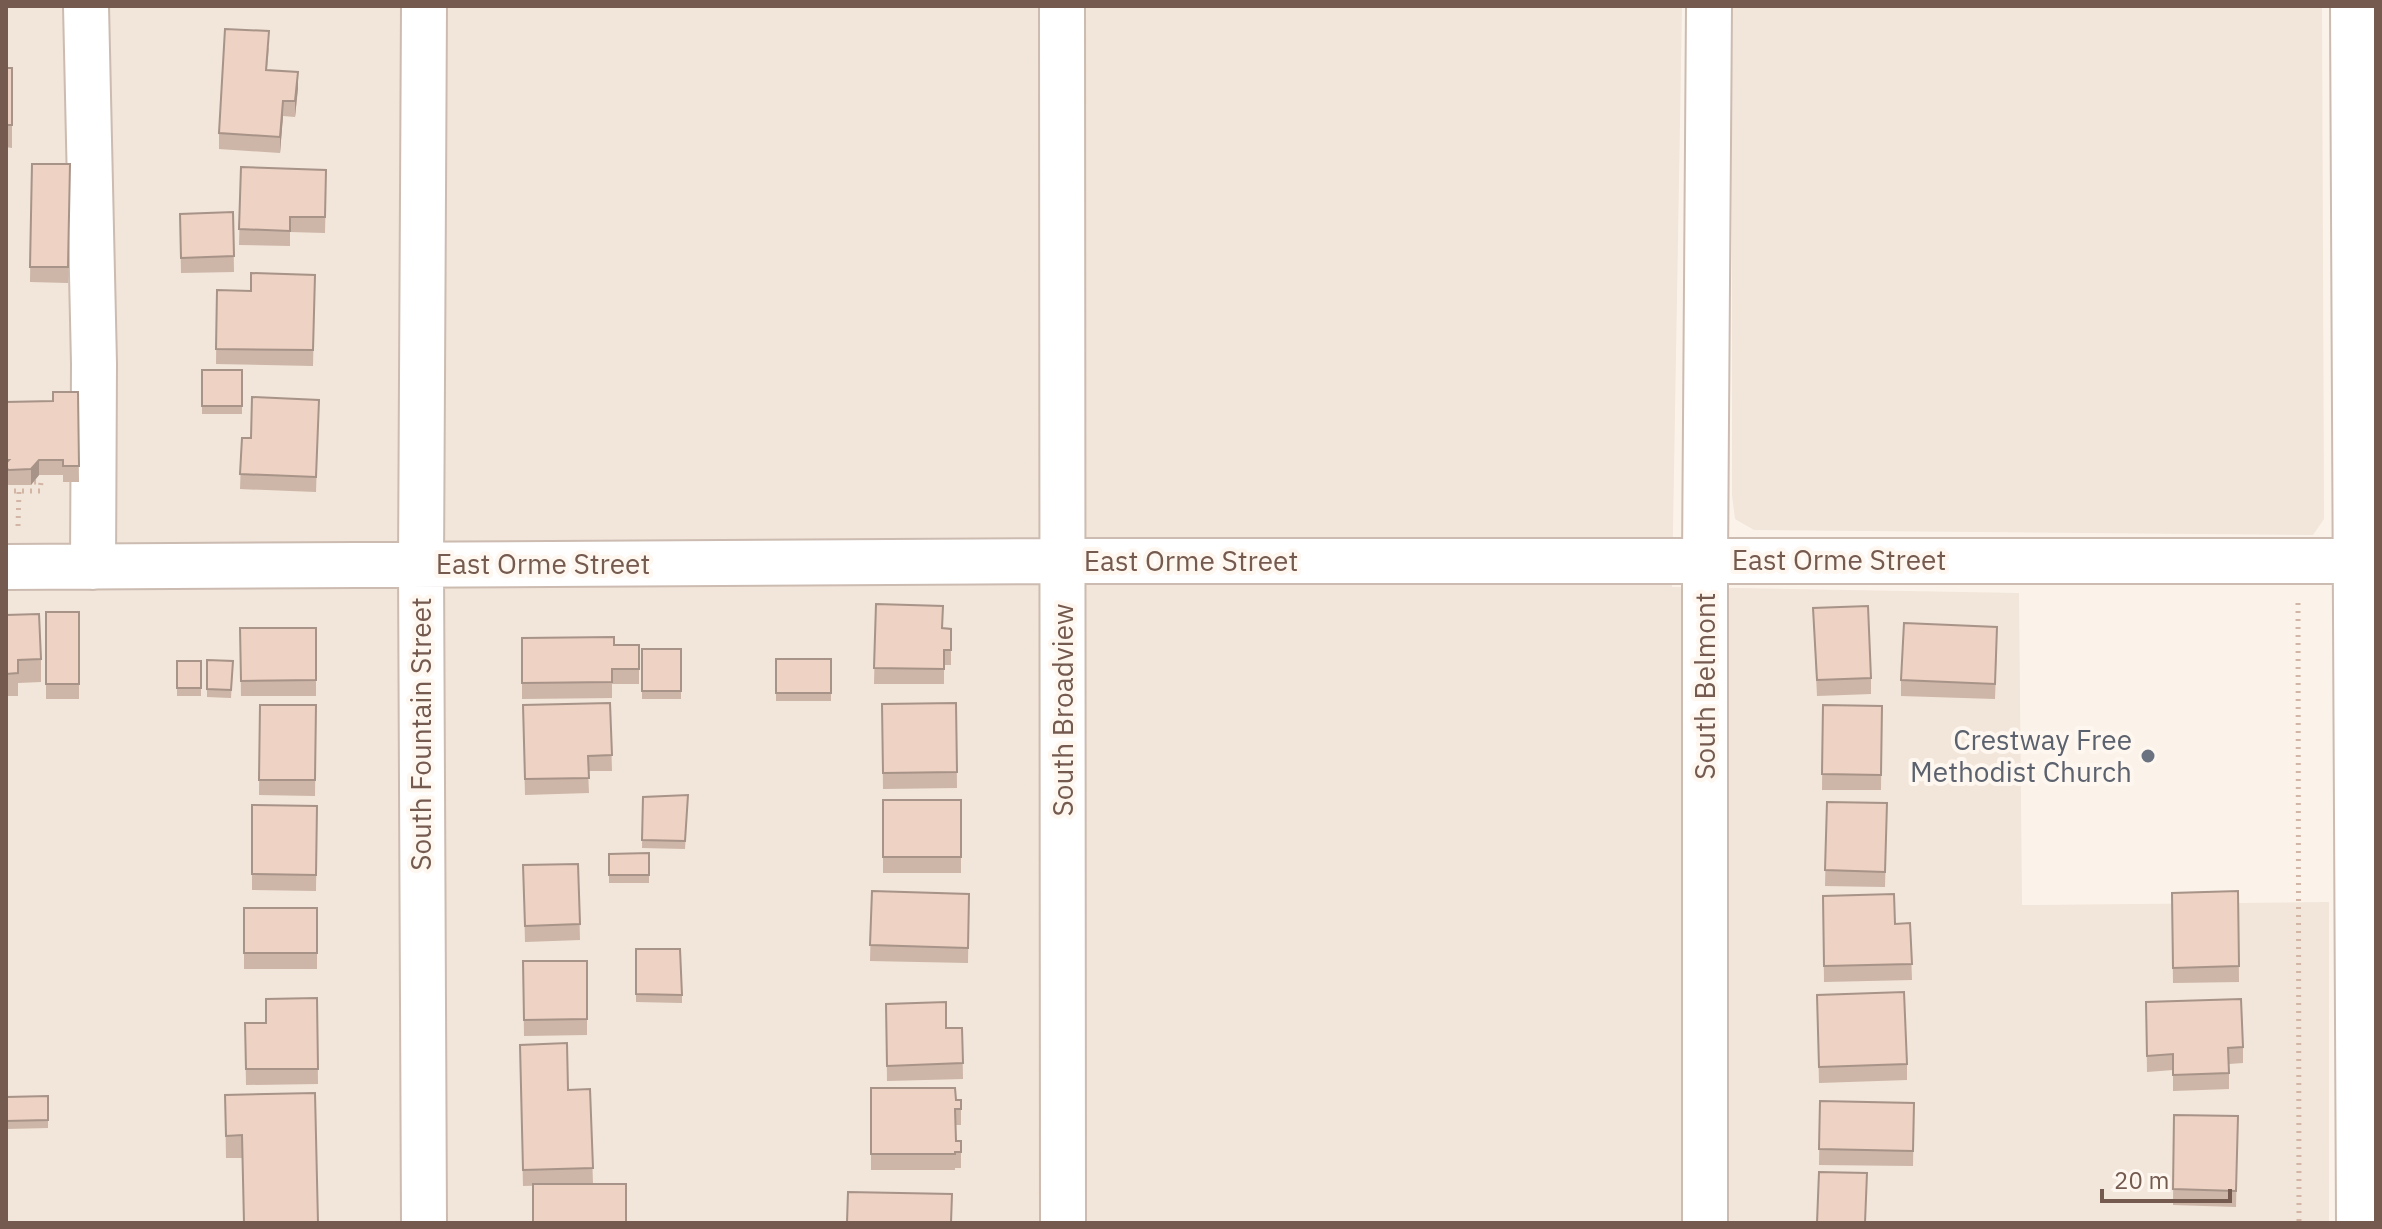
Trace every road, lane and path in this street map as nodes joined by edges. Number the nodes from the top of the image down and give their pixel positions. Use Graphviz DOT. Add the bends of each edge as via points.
graph roads {
  1 [pos="86,6"];
  2 [pos="424,6"];
  3 [pos="1062,6"];
  4 [pos="1709,6"];
  5 [pos="2353,6"];
  6 [pos="33,482"];
  7 [pos="6,491"];
  8 [pos="1705,560"];
  9 [pos="1063,561"];
  10 [pos="2367,561"];
  11 [pos="421,565"];
  12 [pos="6,567"];
  13 [pos="93,567"];
  14 [pos="2298,594"];
  15 [pos="424,1223"];
  16 [pos="1063,1223"];
  17 [pos="1705,1223"];
  18 [pos="2299,1223"];
  19 [pos="2359,1223"];
  1 -- 13 [label="street"];
  2 -- 11 [label="street, South Fountain Street"];
  3 -- 9 [label="street, South Broadview"];
  4 -- 8 [label="street, South Belmont"];
  5 -- 10 [label="street"];
  6 -- 7 [label="path" via="41,482 40,491"];
  8 -- 9 [label="street, East Orme Street"];
  8 -- 10 [label="street, East Orme Street"];
  8 -- 17 [label="street, South Belmont"];
  9 -- 11 [label="street, East Orme Street"];
  9 -- 16 [label="street, South Broadview"];
  10 -- 19 [label="street"];
  11 -- 13 [label="street, East Orme Street"];
  11 -- 15 [label="street, South Fountain Street"];
  12 -- 13 [label="street, East Orme Street"];
  14 -- 18 [label="path"];
}
